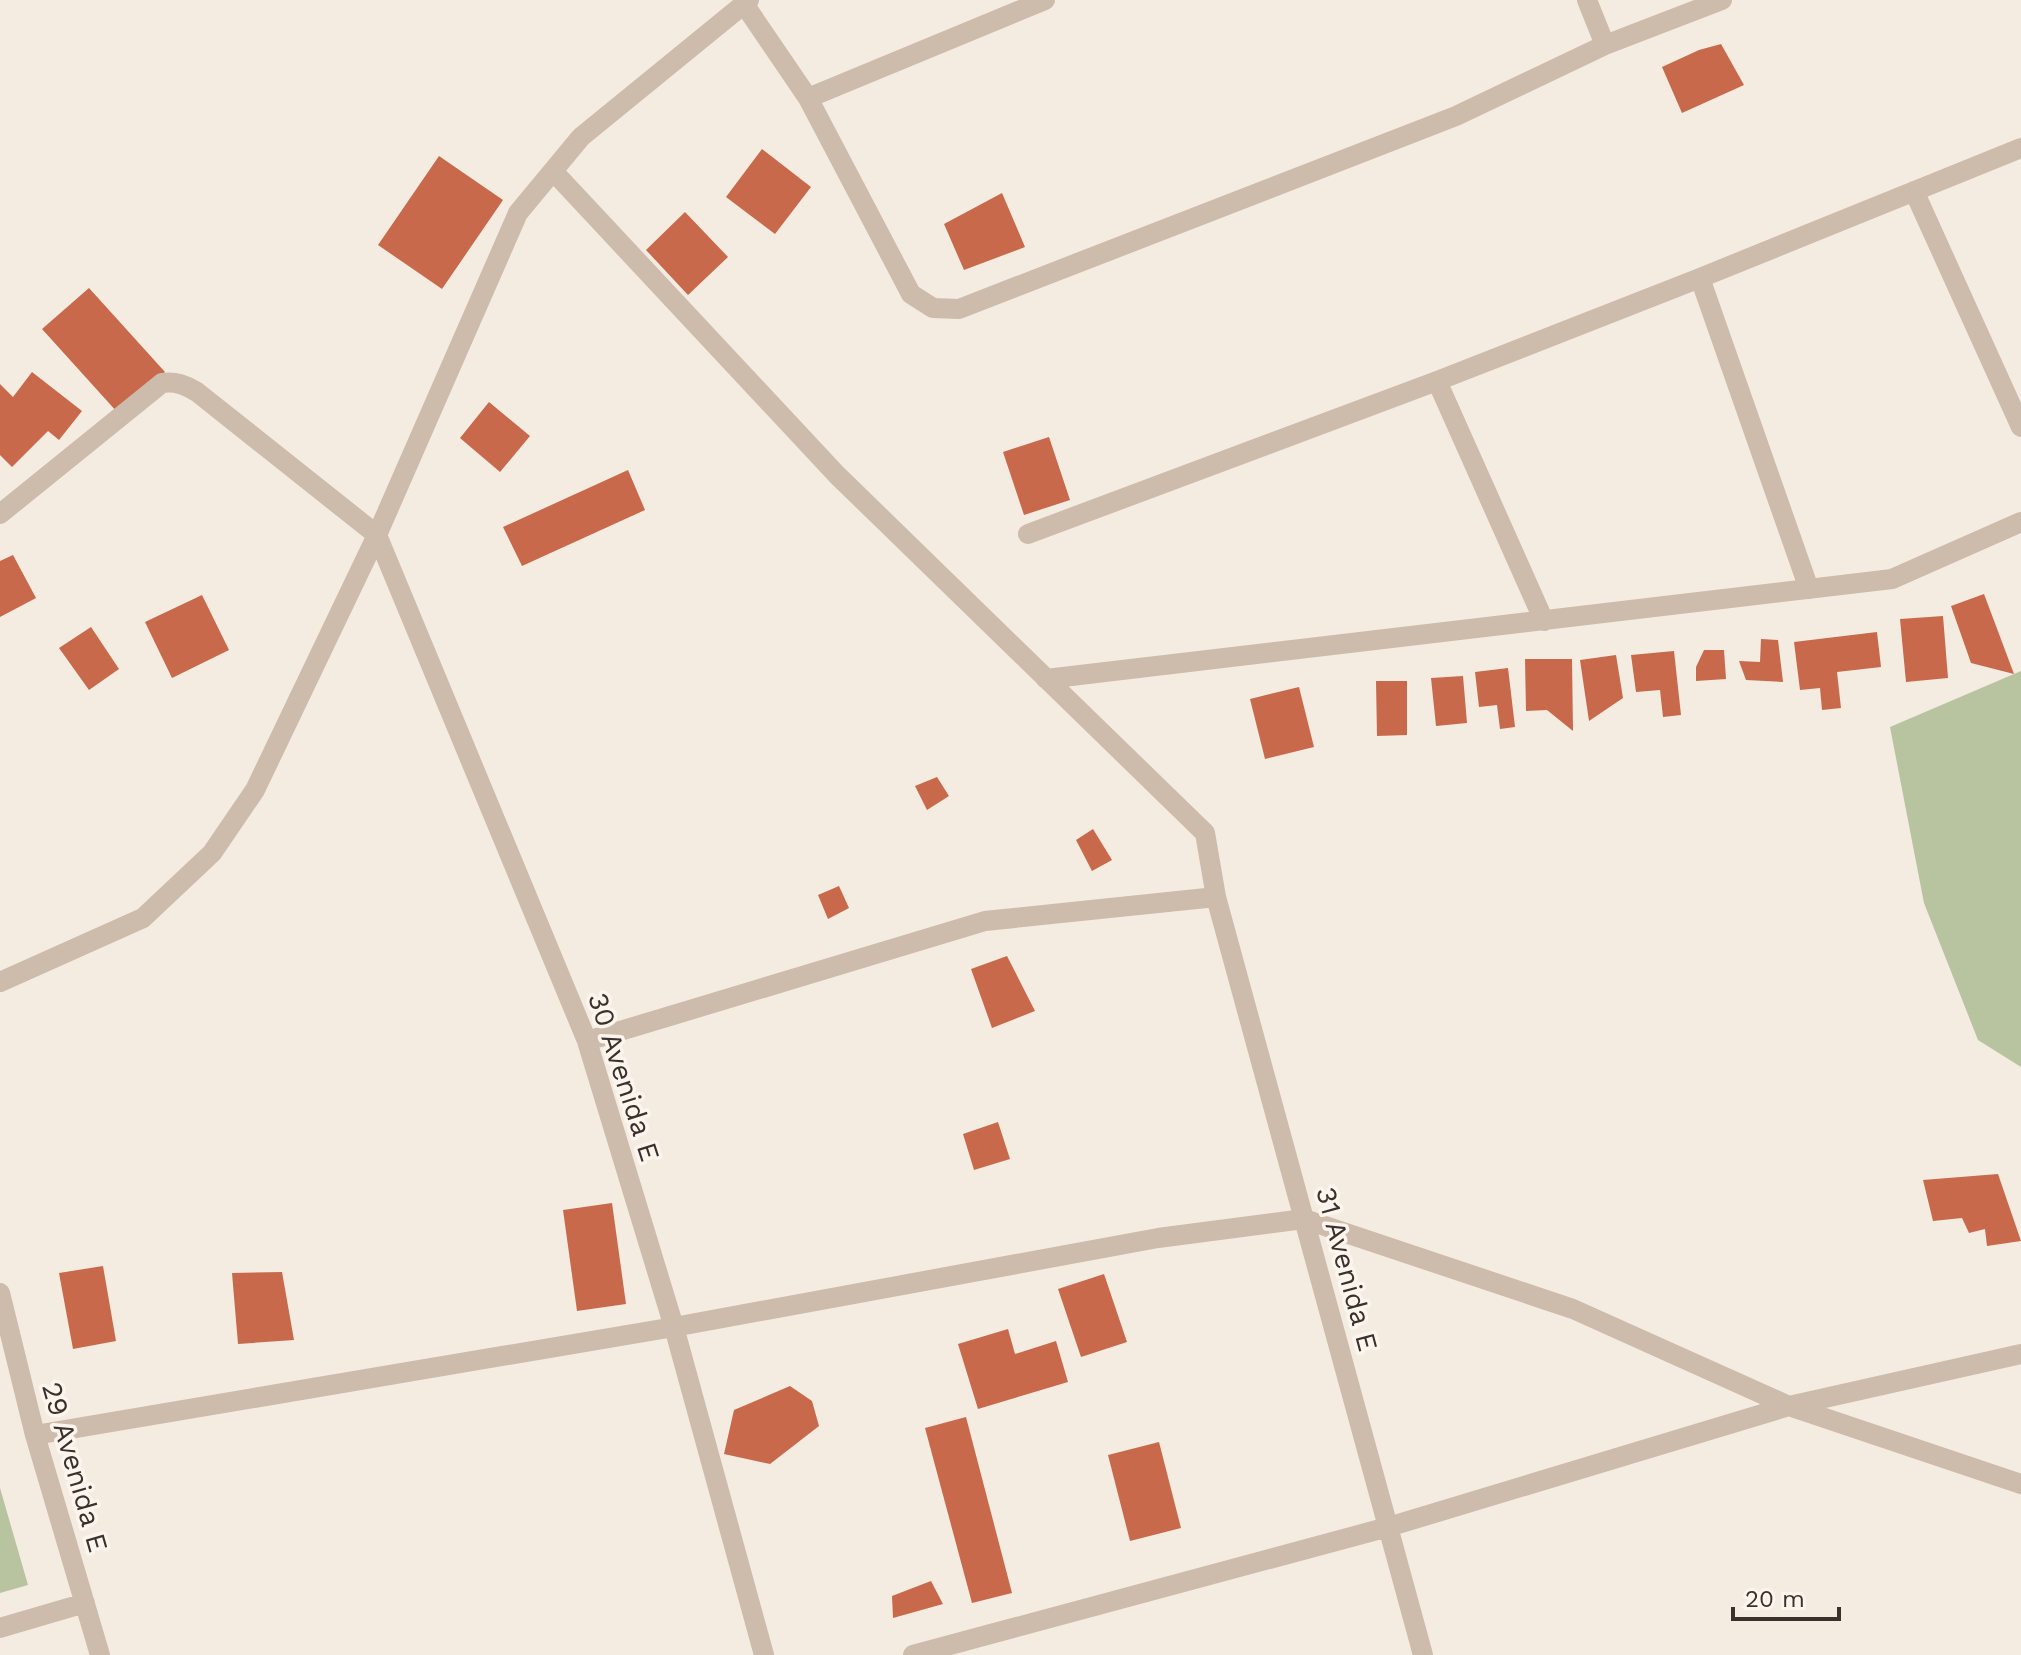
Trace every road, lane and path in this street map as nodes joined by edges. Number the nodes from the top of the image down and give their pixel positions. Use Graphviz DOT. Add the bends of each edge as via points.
graph roads {
  1 [pos="1045,0"];
  2 [pos="1587,0"];
  3 [pos="1722,0"];
  4 [pos="747,2"];
  5 [pos="1605,45"];
  6 [pos="808,98"];
  7 [pos="2021,148"];
  8 [pos="553,171"];
  9 [pos="1914,191"];
  10 [pos="1700,278"];
  11 [pos="1437,381"];
  12 [pos="2021,427"];
  13 [pos="0,514"];
  14 [pos="2021,522"];
  15 [pos="1028,534"];
  16 [pos="377,535"];
  17 [pos="1809,589"];
  18 [pos="1544,621"];
  19 [pos="1046,679"];
  20 [pos="1216,897"];
  21 [pos="0,982"];
  22 [pos="587,1041"];
  23 [pos="1304,1219"];
  24 [pos="0,1293"];
  25 [pos="674,1327"];
  26 [pos="2021,1354"];
  27 [pos="1789,1406"];
  28 [pos="35,1435"];
  29 [pos="2021,1484"];
  30 [pos="1388,1527"];
  31 [pos="85,1603"];
  32 [pos="0,1628"];
  33 [pos="100,1655"];
  34 [pos="764,1655"];
  35 [pos="913,1655"];
  36 [pos="1423,1655"];
  1 -- 6 [label="street"];
  2 -- 5 [label="street"];
  3 -- 5 [label="street"];
  4 -- 6 [label="street"];
  4 -- 8 [label="street" via="581,137"];
  5 -- 6 [label="street" via="1456,116 959,309 933,308 911,294"];
  7 -- 9 [label="street"];
  8 -- 16 [label="street" via="518,213"];
  8 -- 19 [label="street, 31 Avenida E" via="837,475"];
  9 -- 10 [label="street"];
  9 -- 12 [label="street"];
  10 -- 11 [label="street"];
  10 -- 17 [label="street"];
  11 -- 15 [label="street"];
  11 -- 18 [label="street"];
  13 -- 16 [label="street" via="162,383 170,382 197,392"];
  14 -- 17 [label="street" via="1892,579"];
  16 -- 21 [label="street" via="255,790 212,853 143,918"];
  16 -- 22 [label="street, 30 Avenida E"];
  17 -- 18 [label="street"];
  18 -- 19 [label="street"];
  19 -- 20 [label="street, 31 Avenida E" via="1205,833"];
  20 -- 22 [label="street" via="985,921"];
  20 -- 23 [label="street, 31 Avenida E"];
  22 -- 25 [label="street, 30 Avenida E"];
  23 -- 25 [label="street" via="1158,1238"];
  23 -- 27 [label="street" via="1573,1309"];
  23 -- 30 [label="street, 31 Avenida E"];
  24 -- 28 [label="street, 29 Avenida E"];
  25 -- 28 [label="street"];
  25 -- 34 [label="street, 30 Avenida E"];
  26 -- 27 [label="street"];
  27 -- 29 [label="street"];
  27 -- 30 [label="street"];
  28 -- 31 [label="street, 29 Avenida E"];
  30 -- 35 [label="street"];
  30 -- 36 [label="street, 31 Avenida E"];
  31 -- 32 [label="street"];
  31 -- 33 [label="street, 29 Avenida E"];
}
